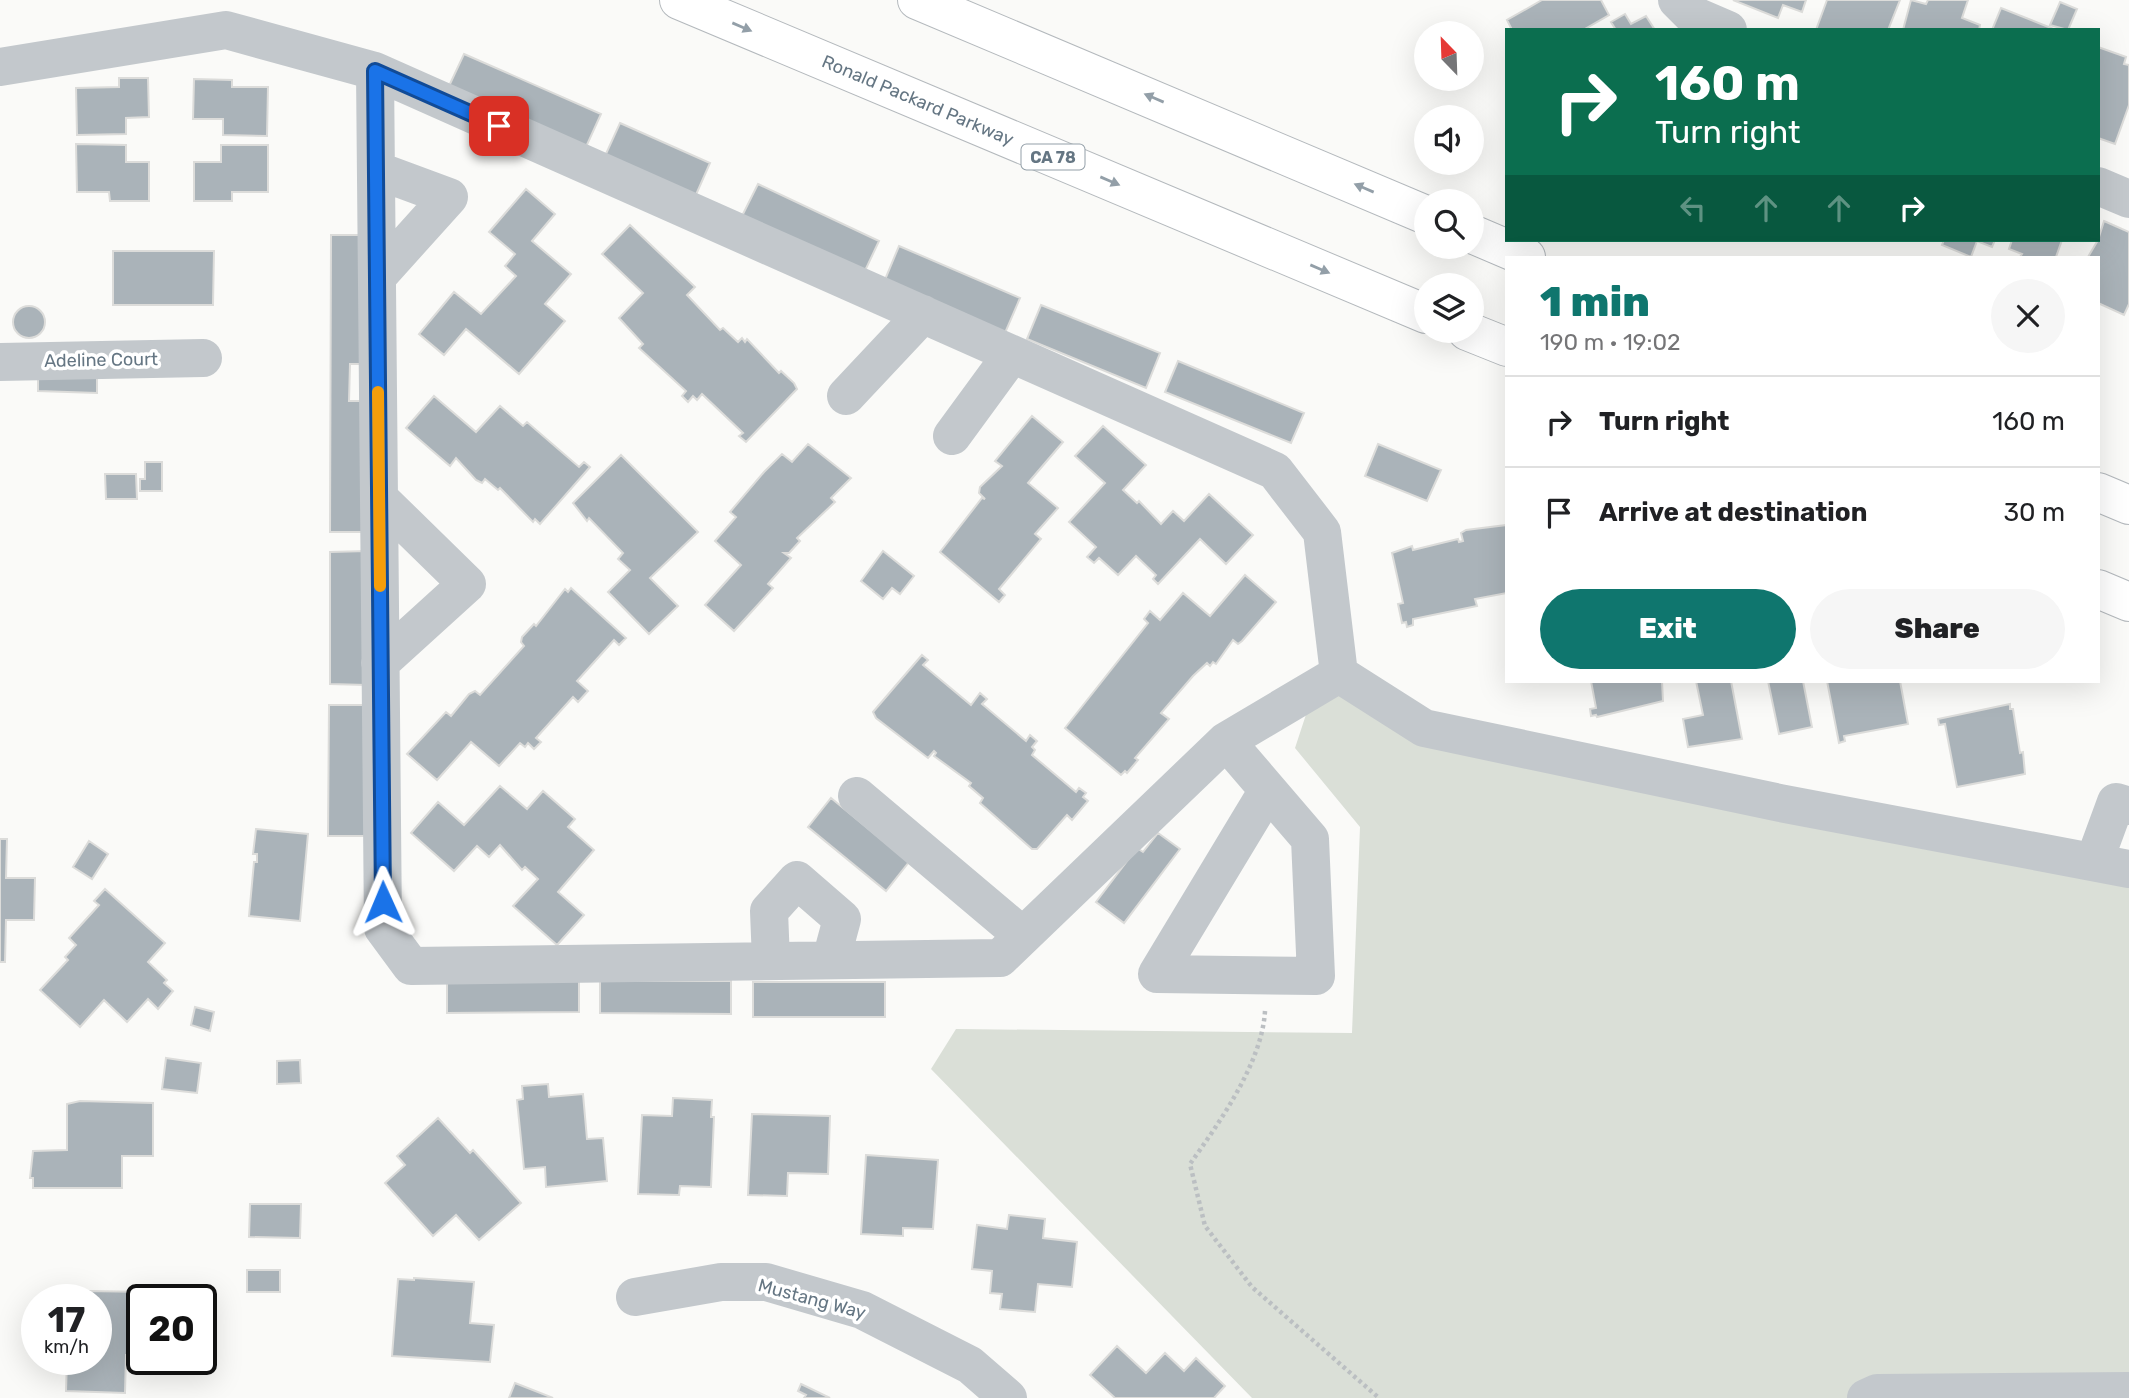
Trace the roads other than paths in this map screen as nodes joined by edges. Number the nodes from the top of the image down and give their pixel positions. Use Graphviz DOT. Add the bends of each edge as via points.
graph roads {
  1 [pos="679,0"];
  2 [pos="917,0"];
  3 [pos="1677,0"];
  4 [pos="1723,28"];
  5 [pos="0,67"];
  6 [pos="375,71"];
  7 [pos="376,170"];
  8 [pos="2100,187"];
  9 [pos="2129,199"];
  10 [pos="1414,210"];
  11 [pos="1484,239"];
  12 [pos="1524,256"];
  13 [pos="377,277"];
  14 [pos="1414,309"];
  15 [pos="923,314"];
  16 [pos="1484,338"];
  17 [pos="1505,346"];
  18 [pos="1012,354"];
  19 [pos="203,358"];
  20 [pos="0,362"];
  21 [pos="846,396"];
  22 [pos="952,436"];
  23 [pos="2100,493"];
  24 [pos="379,498"];
  25 [pos="2129,505"];
  26 [pos="2100,590"];
  27 [pos="2129,602"];
  28 [pos="380,663"];
  29 [pos="1339,674"];
  30 [pos="1226,741"];
  31 [pos="1268,790"];
  32 [pos="857,796"];
  33 [pos="2129,806"];
  34 [pos="2112,866"];
  35 [pos="1023,936"];
  36 [pos="831,960"];
  37 [pos="771,961"];
  38 [pos="635,1297"];
  39 [pos="2129,1391"];
  40 [pos="1008,1398"];
  41 [pos="1866,1398"];
  1 -- 14 [label="highway, Ronald Packard Parkway / CA 78, one-way"];
  10 -- 2 [label="highway, one-way"];
  3 -- 4 [label="street" via="1691,14"];
  5 -- 6 [label="street" via="226,30"];
  6 -- 7 [label="street"];
  6 -- 15 [label="street"];
  7 -- 13 [label="street"];
  7 -- 13 [label="street" via="449,197"];
  8 -- 9 [label="street"];
  11 -- 12 [label="highway"];
  13 -- 24 [label="street"];
  15 -- 18 [label="street"];
  15 -- 21 [label="street"];
  16 -- 17 [label="highway"];
  18 -- 22 [label="street"];
  18 -- 29 [label="street" via="1275,471 1322,532"];
  19 -- 20 [label="street, Adeline Court"];
  23 -- 25 [label="highway"];
  24 -- 28 [label="street"];
  24 -- 28 [label="street" via="467,584"];
  26 -- 27 [label="highway"];
  28 -- 37 [label="street" via="383,928 411,966"];
  29 -- 30 [label="street"];
  29 -- 34 [label="street" via="1424,728 1780,803"];
  30 -- 31 [label="street"];
  30 -- 35 [label="street"];
  31 -- 31 [label="street" via="1310,839 1315,976 1157,974"];
  32 -- 35 [label="street"];
  33 -- 34 [label="street" via="2116,802"];
  35 -- 36 [label="street" via="1000,958"];
  36 -- 37 [label="street"];
  36 -- 37 [label="street" via="842,919 797,880 769,911"];
  38 -- 40 [label="street, Mustang Way" via="721,1282 765,1282 862,1310 971,1365"];
  39 -- 41 [label="street" via="1877,1393"];
}
